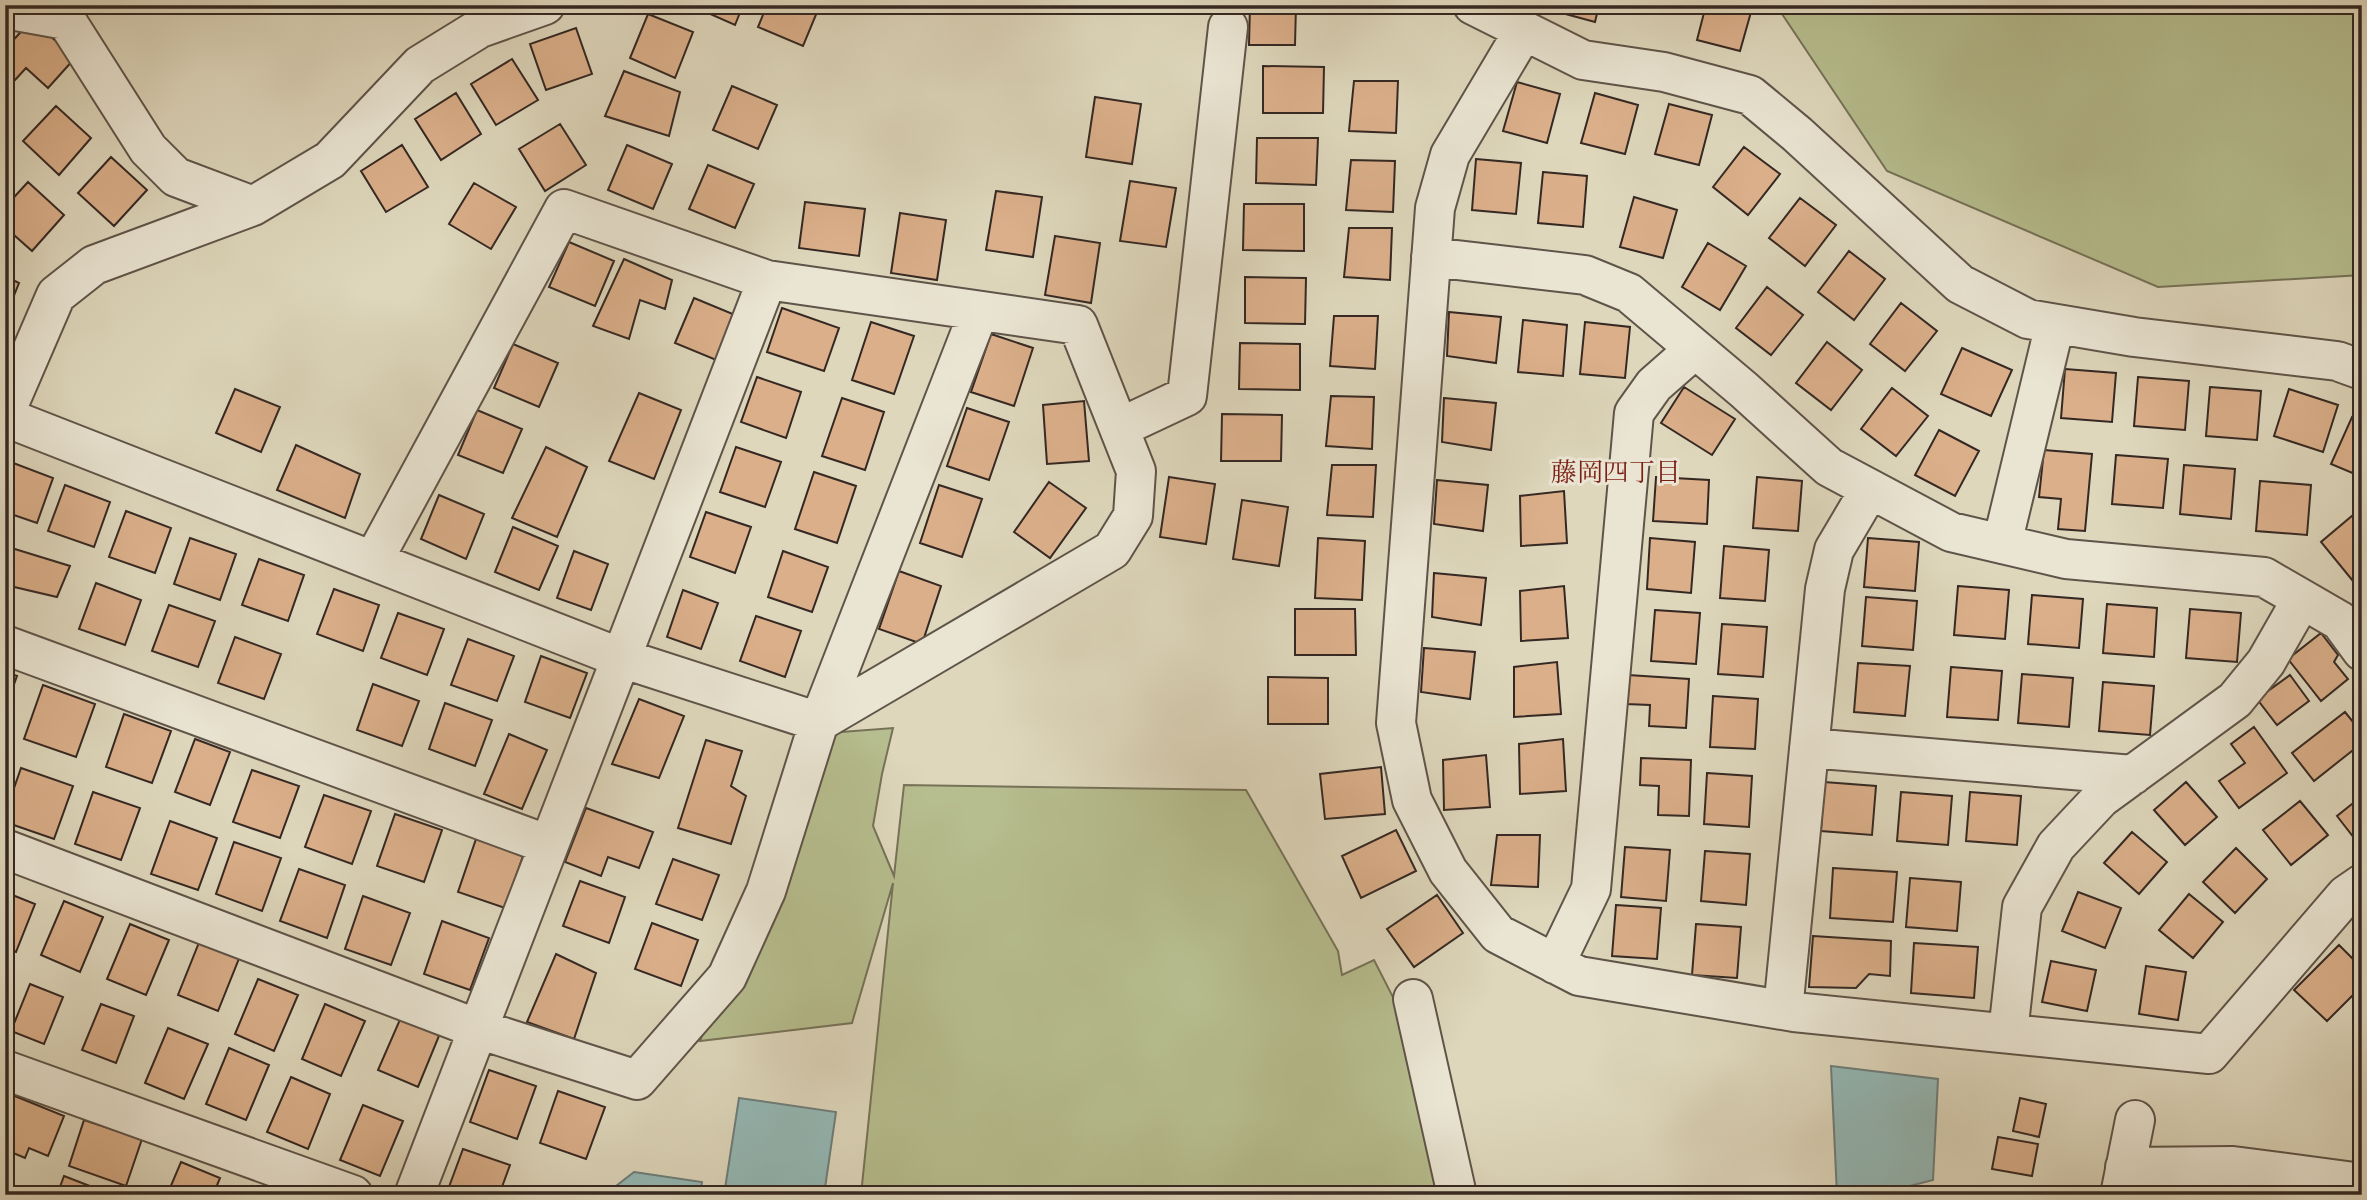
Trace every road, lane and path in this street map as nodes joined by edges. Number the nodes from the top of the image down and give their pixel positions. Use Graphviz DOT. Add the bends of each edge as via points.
graph roads {
  1 [pos="545,5"];
  2 [pos="1473,5"];
  3 [pos="5,9"];
  4 [pos="1228,27"];
  5 [pos="1523,32"];
  6 [pos="253,206"];
  7 [pos="1432,257"];
  8 [pos="767,280"];
  9 [pos="979,311"];
  10 [pos="2055,324"];
  11 [pos="1695,349"];
  12 [pos="2362,370"];
  13 [pos="5,415"];
  14 [pos="1119,428"];
  15 [pos="1870,489"];
  16 [pos="2002,544"];
  17 [pos="373,561"];
  18 [pos="2301,599"];
  19 [pos="5,646"];
  20 [pos="2362,651"];
  21 [pos="621,658"];
  22 [pos="819,722"];
  23 [pos="1809,748"];
  24 [pos="2133,775"];
  25 [pos="549,845"];
  26 [pos="5,849"];
  27 [pos="2356,897"];
  28 [pos="1555,964"];
  29 [pos="1413,999"];
  30 [pos="1783,1010"];
  31 [pos="478,1029"];
  32 [pos="2008,1033"];
  33 [pos="5,1070"];
  34 [pos="2134,1120"];
  35 [pos="2123,1181"];
  36 [pos="2362,1183"];
  37 [pos="353,1195"];
  38 [pos="414,1195"];
  39 [pos="1457,1195"];
  1 -- 6 [label="street" via="480,28 420,65 330,160"];
  2 -- 5 [label="street"];
  3 -- 6 [label="street" via="66,20 148,149 176,177"];
  4 -- 14 [label="street" via="1187,396"];
  5 -- 7 [label="street" via="1450,155 1435,208"];
  5 -- 10 [label="street" via="1583,60 1664,72 1750,95 1960,284 2028,319"];
  6 -- 13 [label="street" via="94,265 56,295"];
  7 -- 11 [label="street" via="1585,275 1629,293"];
  7 -- 28 [label="street" via="1396,723 1412,800 1448,871 1498,934"];
  8 -- 9 [label="street"];
  8 -- 17 [label="street" via="564,209"];
  8 -- 21 [label="street"];
  9 -- 14 [label="street" via="1078,325"];
  9 -- 22 [label="street"];
  10 -- 12 [label="street" via="2337,360"];
  10 -- 16 [label="street"];
  11 -- 15 [label="street" via="1829,467"];
  11 -- 28 [label="street" via="1654,385 1634,413 1591,889"];
  13 -- 17 [label="street"];
  14 -- 22 [label="street" via="1136,471 1133,516 1112,550"];
  15 -- 16 [label="street" via="1951,532"];
  15 -- 23 [label="street" via="1834,550 1825,589"];
  16 -- 18 [label="street" via="2066,559 2264,577"];
  17 -- 21 [label="street"];
  18 -- 20 [label="street" via="2340,621"];
  18 -- 24 [label="street" via="2266,662 2235,700"];
  19 -- 25 [label="street"];
  21 -- 22 [label="street"];
  21 -- 25 [label="street"];
  22 -- 31 [label="street" via="766,891 727,977 637,1080"];
  23 -- 24 [label="street"];
  23 -- 30 [label="street"];
  24 -- 32 [label="street" via="2101,798 2056,846 2022,907"];
  25 -- 31 [label="street"];
  26 -- 31 [label="street"];
  27 -- 32 [label="street" via="2209,1054"];
  28 -- 30 [label="street" via="1579,976"];
  29 -- 39 [label="street"];
  30 -- 32 [label="street"];
  31 -- 38 [label="street"];
  33 -- 37 [label="street"];
  34 -- 35 [label="street"];
  35 -- 36 [label="street" via="2233,1166"];
}
